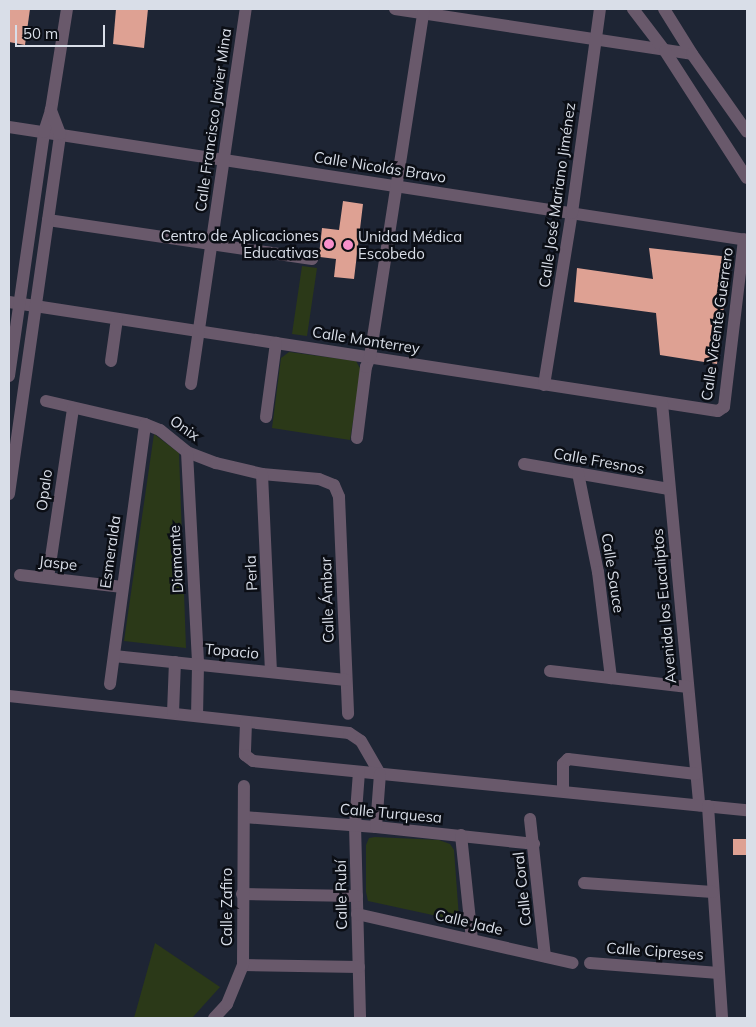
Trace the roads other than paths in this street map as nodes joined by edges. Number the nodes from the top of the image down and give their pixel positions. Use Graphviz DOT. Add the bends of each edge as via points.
graph roads {
  1 [pos="67,9"];
  2 [pos="246,9"];
  3 [pos="395,9"];
  4 [pos="600,9"];
  5 [pos="633,9"];
  6 [pos="664,9"];
  7 [pos="424,11"];
  8 [pos="596,40"];
  9 [pos="665,51"];
  10 [pos="692,54"];
  11 [pos="51,110"];
  12 [pos="9,127"];
  13 [pos="44,132"];
  14 [pos="747,132"];
  15 [pos="60,134"];
  16 [pos="224,160"];
  17 [pos="747,178"];
  18 [pos="396,185"];
  19 [pos="572,213"];
  20 [pos="48,220"];
  21 [pos="746,240"];
  22 [pos="212,244"];
  23 [pos="312,259"];
  24 [pos="13,302"];
  25 [pos="36,307"];
  26 [pos="117,319"];
  27 [pos="199,331"];
  28 [pos="276,343"];
  29 [pos="370,357"];
  30 [pos="111,361"];
  31 [pos="9,376"];
  32 [pos="192,384"];
  33 [pos="544,385"];
  34 [pos="46,401"];
  35 [pos="662,403"];
  36 [pos="73,408"];
  37 [pos="718,411"];
  38 [pos="266,417"];
  39 [pos="145,424"];
  40 [pos="357,438"];
  41 [pos="187,452"];
  42 [pos="524,464"];
  43 [pos="578,473"];
  44 [pos="262,474"];
  45 [pos="334,485"];
  46 [pos="669,489"];
  47 [pos="9,494"];
  48 [pos="20,575"];
  49 [pos="48,578"];
  50 [pos="122,587"];
  51 [pos="114,656"];
  52 [pos="175,662"];
  53 [pos="198,665"];
  54 [pos="271,671"];
  55 [pos="550,671"];
  56 [pos="611,678"];
  57 [pos="346,680"];
  58 [pos="110,684"];
  59 [pos="688,687"];
  60 [pos="9,696"];
  61 [pos="173,714"];
  62 [pos="348,714"];
  63 [pos="197,716"];
  64 [pos="246,722"];
  65 [pos="359,772"];
  66 [pos="380,774"];
  67 [pos="696,774"];
  68 [pos="244,786"];
  69 [pos="563,791"];
  70 [pos="703,805"];
  71 [pos="747,810"];
  72 [pos="244,817"];
  73 [pos="530,819"];
  74 [pos="356,825"];
  75 [pos="376,826"];
  76 [pos="461,836"];
  77 [pos="534,844"];
  78 [pos="584,884"];
  79 [pos="713,892"];
  80 [pos="242,894"];
  81 [pos="357,896"];
  82 [pos="357,914"];
  83 [pos="472,939"];
  84 [pos="546,956"];
  85 [pos="573,963"];
  86 [pos="590,963"];
  87 [pos="243,965"];
  88 [pos="358,967"];
  89 [pos="719,972"];
  90 [pos="214,1018"];
  91 [pos="360,1018"];
  92 [pos="722,1018"];
  1 -- 11 [label="street"];
  2 -- 16 [label="street, Calle Francisco Javier Mina"];
  3 -- 7 [label="street"];
  4 -- 8 [label="street, Calle José Mariano Jiménez"];
  5 -- 9 [label="street"];
  6 -- 10 [label="street"];
  7 -- 8 [label="street"];
  7 -- 18 [label="street"];
  8 -- 9 [label="street"];
  8 -- 19 [label="street, Calle José Mariano Jiménez"];
  9 -- 10 [label="street"];
  9 -- 17 [label="street"];
  10 -- 14 [label="street"];
  11 -- 13 [label="street"];
  11 -- 15 [label="street"];
  12 -- 13 [label="street, Calle Nicolás Bravo"];
  13 -- 15 [label="street, Calle Nicolás Bravo"];
  13 -- 24 [label="street"];
  15 -- 16 [label="street, Calle Nicolás Bravo"];
  15 -- 20 [label="street"];
  16 -- 18 [label="street, Calle Nicolás Bravo"];
  16 -- 22 [label="street, Calle Francisco Javier Mina"];
  18 -- 19 [label="street, Calle Nicolás Bravo"];
  18 -- 29 [label="street"];
  19 -- 21 [label="street, Calle Nicolás Bravo"];
  19 -- 33 [label="street, Calle José Mariano Jiménez"];
  20 -- 22 [label="street"];
  20 -- 25 [label="street"];
  21 -- 37 [label="street, Calle Vicente Guerrero" via="724,407"];
  22 -- 23 [label="street"];
  22 -- 27 [label="street, Calle Francisco Javier Mina"];
  24 -- 25 [label="street, Calle Monterrey"];
  24 -- 31 [label="street"];
  25 -- 26 [label="street, Calle Monterrey"];
  25 -- 47 [label="street"];
  26 -- 27 [label="street, Calle Monterrey"];
  26 -- 30 [label="street"];
  27 -- 28 [label="street, Calle Monterrey"];
  27 -- 32 [label="street, Calle Francisco Javier Mina"];
  28 -- 29 [label="street, Calle Monterrey"];
  28 -- 38 [label="street"];
  29 -- 33 [label="street, Calle Monterrey"];
  29 -- 40 [label="street"];
  33 -- 35 [label="street, Calle Monterrey"];
  34 -- 36 [label="street, Onix"];
  35 -- 37 [label="street, Calle Monterrey"];
  35 -- 46 [label="street, Avenida los Eucaliptos"];
  36 -- 39 [label="street, Onix"];
  36 -- 49 [label="street, Opalo"];
  39 -- 41 [label="street, Onix" via="160,430"];
  39 -- 50 [label="street, Esmeralda"];
  41 -- 44 [label="street, Onix"];
  41 -- 53 [label="street, Diamante"];
  42 -- 43 [label="street, Calle Fresnos"];
  43 -- 46 [label="street, Calle Fresnos"];
  43 -- 56 [label="street, Calle Sauce" via="598,572"];
  44 -- 45 [label="street, Onix" via="319,479"];
  44 -- 54 [label="street, Perla"];
  45 -- 57 [label="street, Calle Ámbar" via="339,497"];
  46 -- 59 [label="street, Avenida los Eucaliptos"];
  48 -- 49 [label="street, Jaspe"];
  49 -- 50 [label="street, Jaspe"];
  50 -- 51 [label="street, Esmeralda"];
  51 -- 52 [label="street, Topacio"];
  51 -- 58 [label="street, Esmeralda"];
  52 -- 53 [label="street, Topacio"];
  52 -- 61 [label="street"];
  53 -- 54 [label="street, Topacio"];
  53 -- 63 [label="street, Diamante"];
  54 -- 57 [label="street, Topacio"];
  55 -- 56 [label="street"];
  56 -- 59 [label="street"];
  57 -- 62 [label="street, Calle Ámbar"];
  59 -- 67 [label="street, Avenida los Eucaliptos"];
  60 -- 61 [label="street"];
  61 -- 63 [label="street"];
  63 -- 64 [label="street"];
  64 -- 65 [label="street" via="245,755 250,760"];
  64 -- 66 [label="street" via="349,733 361,741"];
  65 -- 66 [label="street"];
  65 -- 74 [label="street, Calle Rubí"];
  66 -- 69 [label="street"];
  66 -- 75 [label="street"];
  67 -- 69 [label="street" via="568,759 562,764"];
  67 -- 70 [label="street, Avenida los Eucaliptos"];
  68 -- 72 [label="street, Calle Zafiro"];
  69 -- 70 [label="street"];
  70 -- 71 [label="street"];
  70 -- 79 [label="street, Avenida los Eucaliptos"];
  72 -- 74 [label="street, Calle Turquesa"];
  72 -- 80 [label="street, Calle Zafiro"];
  73 -- 77 [label="street, Calle Coral"];
  74 -- 75 [label="street, Calle Turquesa"];
  74 -- 81 [label="street, Calle Rubí"];
  75 -- 76 [label="street, Calle Turquesa"];
  76 -- 77 [label="street, Calle Turquesa"];
  76 -- 83 [label="street"];
  77 -- 84 [label="street, Calle Coral"];
  78 -- 79 [label="street"];
  79 -- 89 [label="street, Avenida los Eucaliptos"];
  80 -- 81 [label="street"];
  80 -- 87 [label="street, Calle Zafiro"];
  81 -- 82 [label="street, Calle Rubí"];
  82 -- 83 [label="street, Calle Jade"];
  82 -- 88 [label="street, Calle Rubí"];
  83 -- 84 [label="street, Calle Jade"];
  84 -- 85 [label="street, Calle Jade"];
  86 -- 89 [label="street, Calle Cipreses"];
  87 -- 88 [label="street"];
  87 -- 90 [label="street, Calle Zafiro" via="227,1004"];
  88 -- 91 [label="street, Calle Rubí"];
  89 -- 92 [label="street, Avenida los Eucaliptos"];
}
